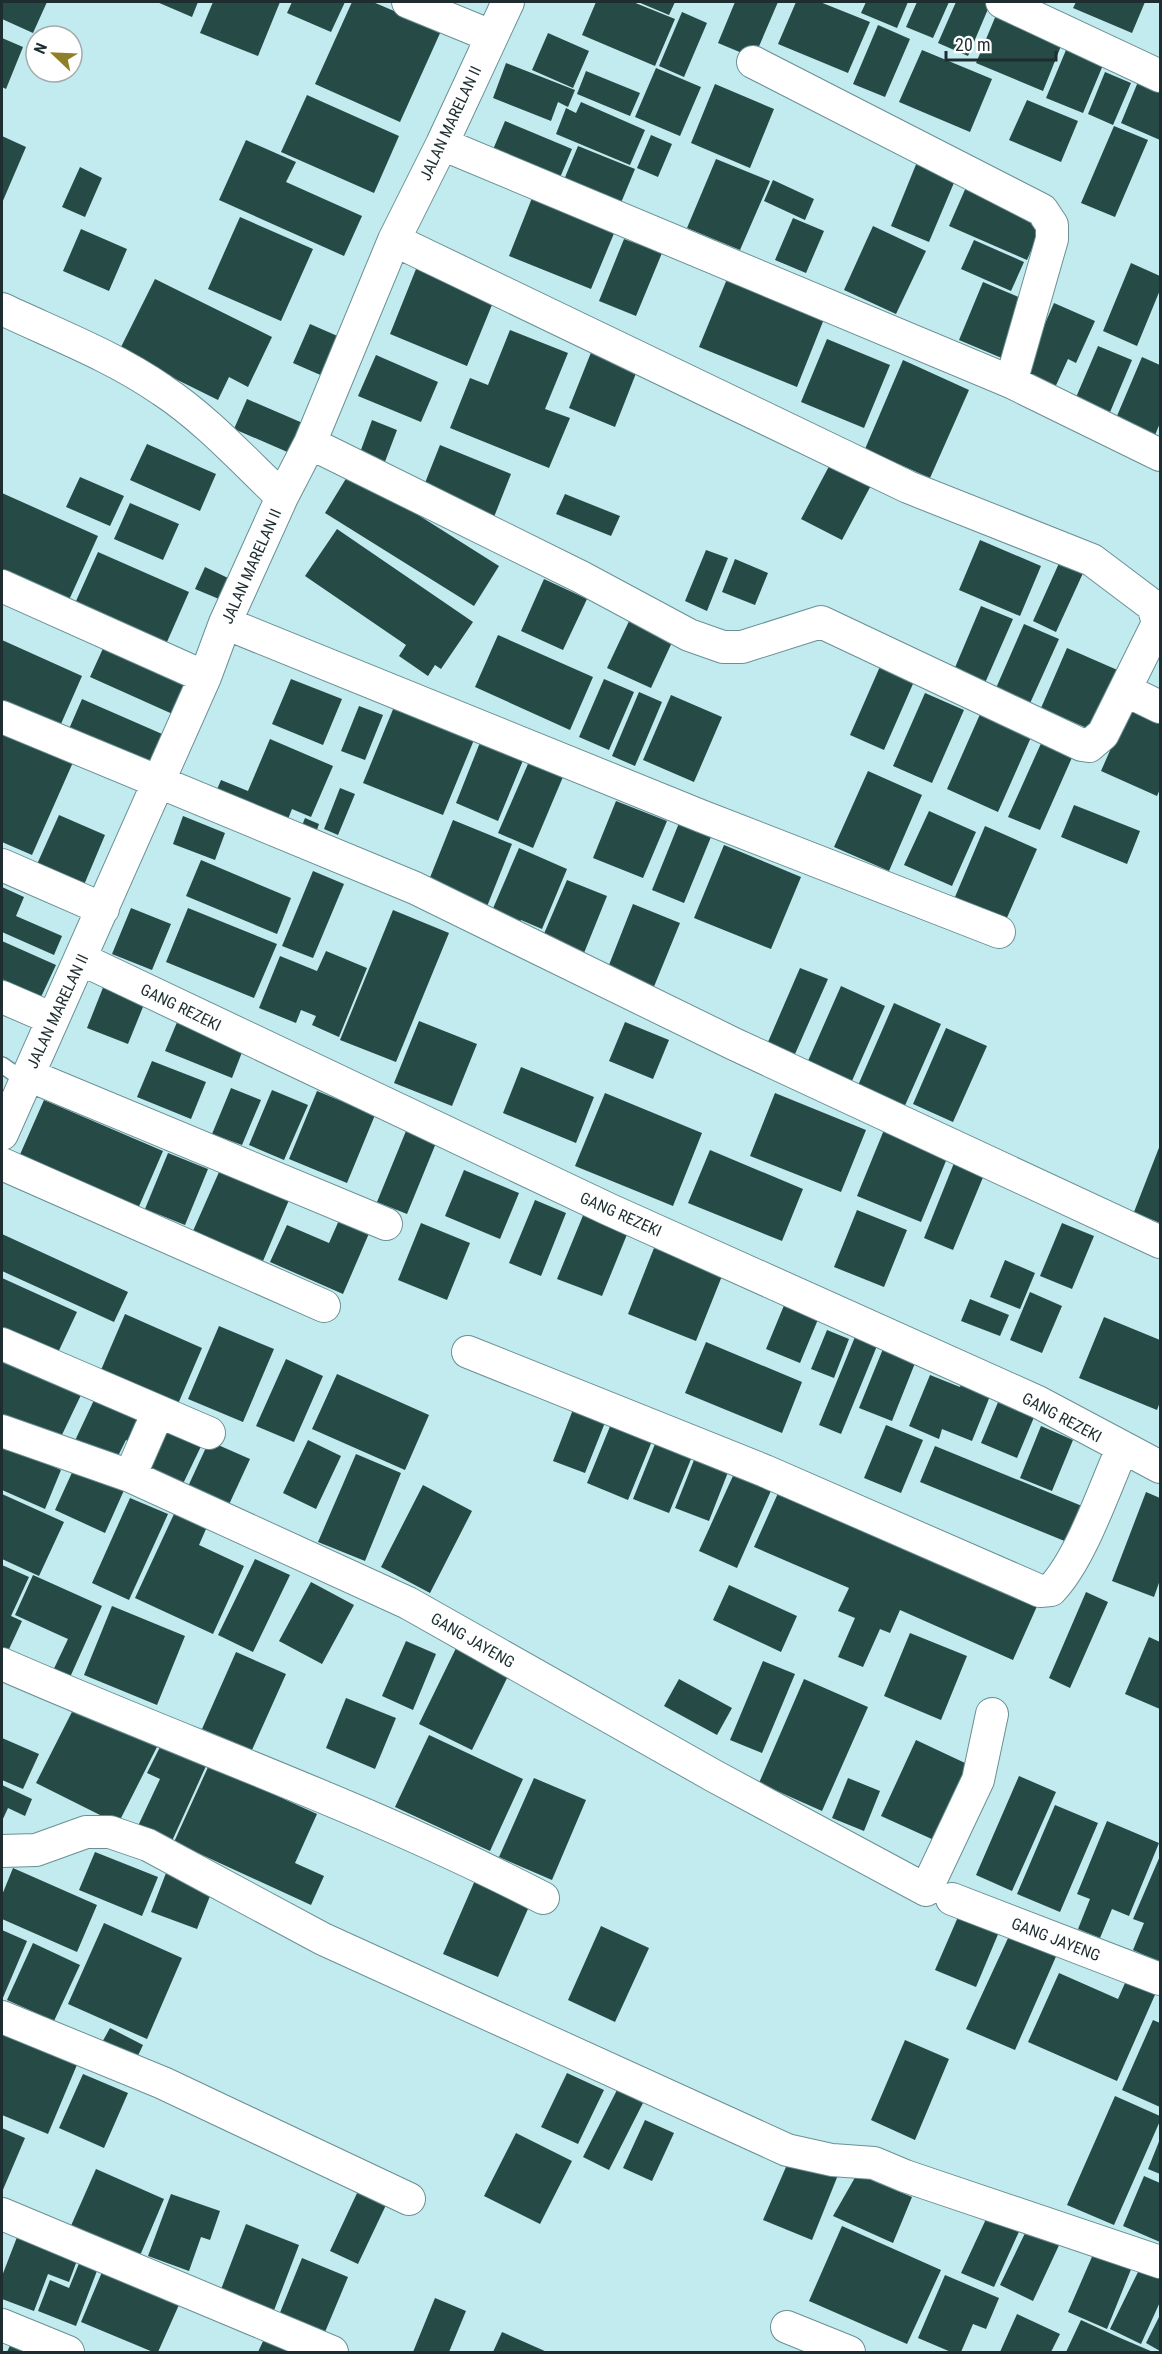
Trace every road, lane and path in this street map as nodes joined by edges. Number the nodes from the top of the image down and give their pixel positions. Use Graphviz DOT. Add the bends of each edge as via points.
graph roads {
  1 [pos="408,2"];
  2 [pos="508,2"];
  3 [pos="1002,2"];
  4 [pos="491,36"];
  5 [pos="753,62"];
  6 [pos="1161,76"];
  7 [pos="442,144"];
  8 [pos="394,240"];
  9 [pos="2,309"];
  10 [pos="1011,382"];
  11 [pos="310,443"];
  12 [pos="1161,455"];
  13 [pos="282,497"];
  14 [pos="2,586"];
  15 [pos="225,623"];
  16 [pos="206,677"];
  17 [pos="1125,690"];
  18 [pos="1161,707"];
  19 [pos="2,717"];
  20 [pos="157,782"];
  21 [pos="2,865"];
  22 [pos="103,909"];
  23 [pos="999,932"];
  24 [pos="81,960"];
  25 [pos="2,997"];
  26 [pos="53,1019"];
  27 [pos="18,1073"];
  28 [pos="2,1134"];
  29 [pos="2,1164"];
  30 [pos="386,1224"];
  31 [pos="1161,1242"];
  32 [pos="324,1306"];
  33 [pos="2,1344"];
  34 [pos="468,1352"];
  35 [pos="158,1412"];
  36 [pos="2,1431"];
  37 [pos="209,1433"];
  38 [pos="1122,1449"];
  39 [pos="1161,1467"];
  40 [pos="130,1476"];
  41 [pos="2,1664"];
  42 [pos="992,1714"];
  43 [pos="2,1851"];
  44 [pos="939,1895"];
  45 [pos="543,1898"];
  46 [pos="1161,1979"];
  47 [pos="2,2017"];
  48 [pos="409,2199"];
  49 [pos="2,2214"];
  50 [pos="1161,2262"];
  51 [pos="2,2325"];
  52 [pos="788,2327"];
  53 [pos="68,2352"];
  54 [pos="332,2352"];
  55 [pos="849,2352"];
  1 -- 4 [label="street"];
  2 -- 4 [label="street, JALAN MARELAN II"];
  3 -- 6 [label="street"];
  4 -- 7 [label="street, JALAN MARELAN II"];
  5 -- 10 [label="street" via="1042,210 1052,225 1052,239"];
  7 -- 8 [label="street, JALAN MARELAN II"];
  7 -- 10 [label="street"];
  8 -- 11 [label="street, JALAN MARELAN II"];
  8 -- 17 [label="street" via="908,487 1092,560 1153,606 1158,623"];
  9 -- 13 [label="street" via="163,390"];
  10 -- 12 [label="street"];
  11 -- 13 [label="street, JALAN MARELAN II"];
  11 -- 17 [label="street" via="689,635 723,647 742,647 821,622 1089,746 1103,734"];
  13 -- 15 [label="street, JALAN MARELAN II"];
  14 -- 16 [label="street"];
  15 -- 16 [label="street, JALAN MARELAN II"];
  15 -- 23 [label="street"];
  16 -- 20 [label="street, JALAN MARELAN II"];
  17 -- 18 [label="street"];
  19 -- 20 [label="street"];
  20 -- 22 [label="street, JALAN MARELAN II"];
  20 -- 31 [label="street" via="415,888 734,1044"];
  21 -- 22 [label="street"];
  22 -- 24 [label="street, JALAN MARELAN II"];
  24 -- 26 [label="street, JALAN MARELAN II"];
  24 -- 38 [label="street, GANG REZEKI" via="608,1209 1027,1397"];
  25 -- 26 [label="street"];
  26 -- 27 [label="street, JALAN MARELAN II"];
  27 -- 28 [label="street, JALAN MARELAN II"];
  27 -- 30 [label="street"];
  29 -- 32 [label="street"];
  33 -- 35 [label="street"];
  34 -- 38 [label="street" via="765,1471 1040,1591 1051,1590 1059,1582"];
  35 -- 37 [label="street"];
  35 -- 40 [label="street"];
  36 -- 40 [label="street, GANG JAYENG"];
  38 -- 39 [label="street, GANG REZEKI"];
  40 -- 44 [label="street, GANG JAYENG" via="408,1603 714,1776"];
  41 -- 45 [label="street" via="123,1718 460,1855"];
  42 -- 44 [label="street" via="978,1780"];
  43 -- 50 [label="street" via="36,1850 86,1832 110,1832 148,1845 323,1939 786,2150 832,2160 874,2163"];
  44 -- 46 [label="street, GANG JAYENG"];
  47 -- 48 [label="street" via="163,2083"];
  49 -- 54 [label="street"];
  51 -- 53 [label="street"];
  52 -- 55 [label="street"];
}
